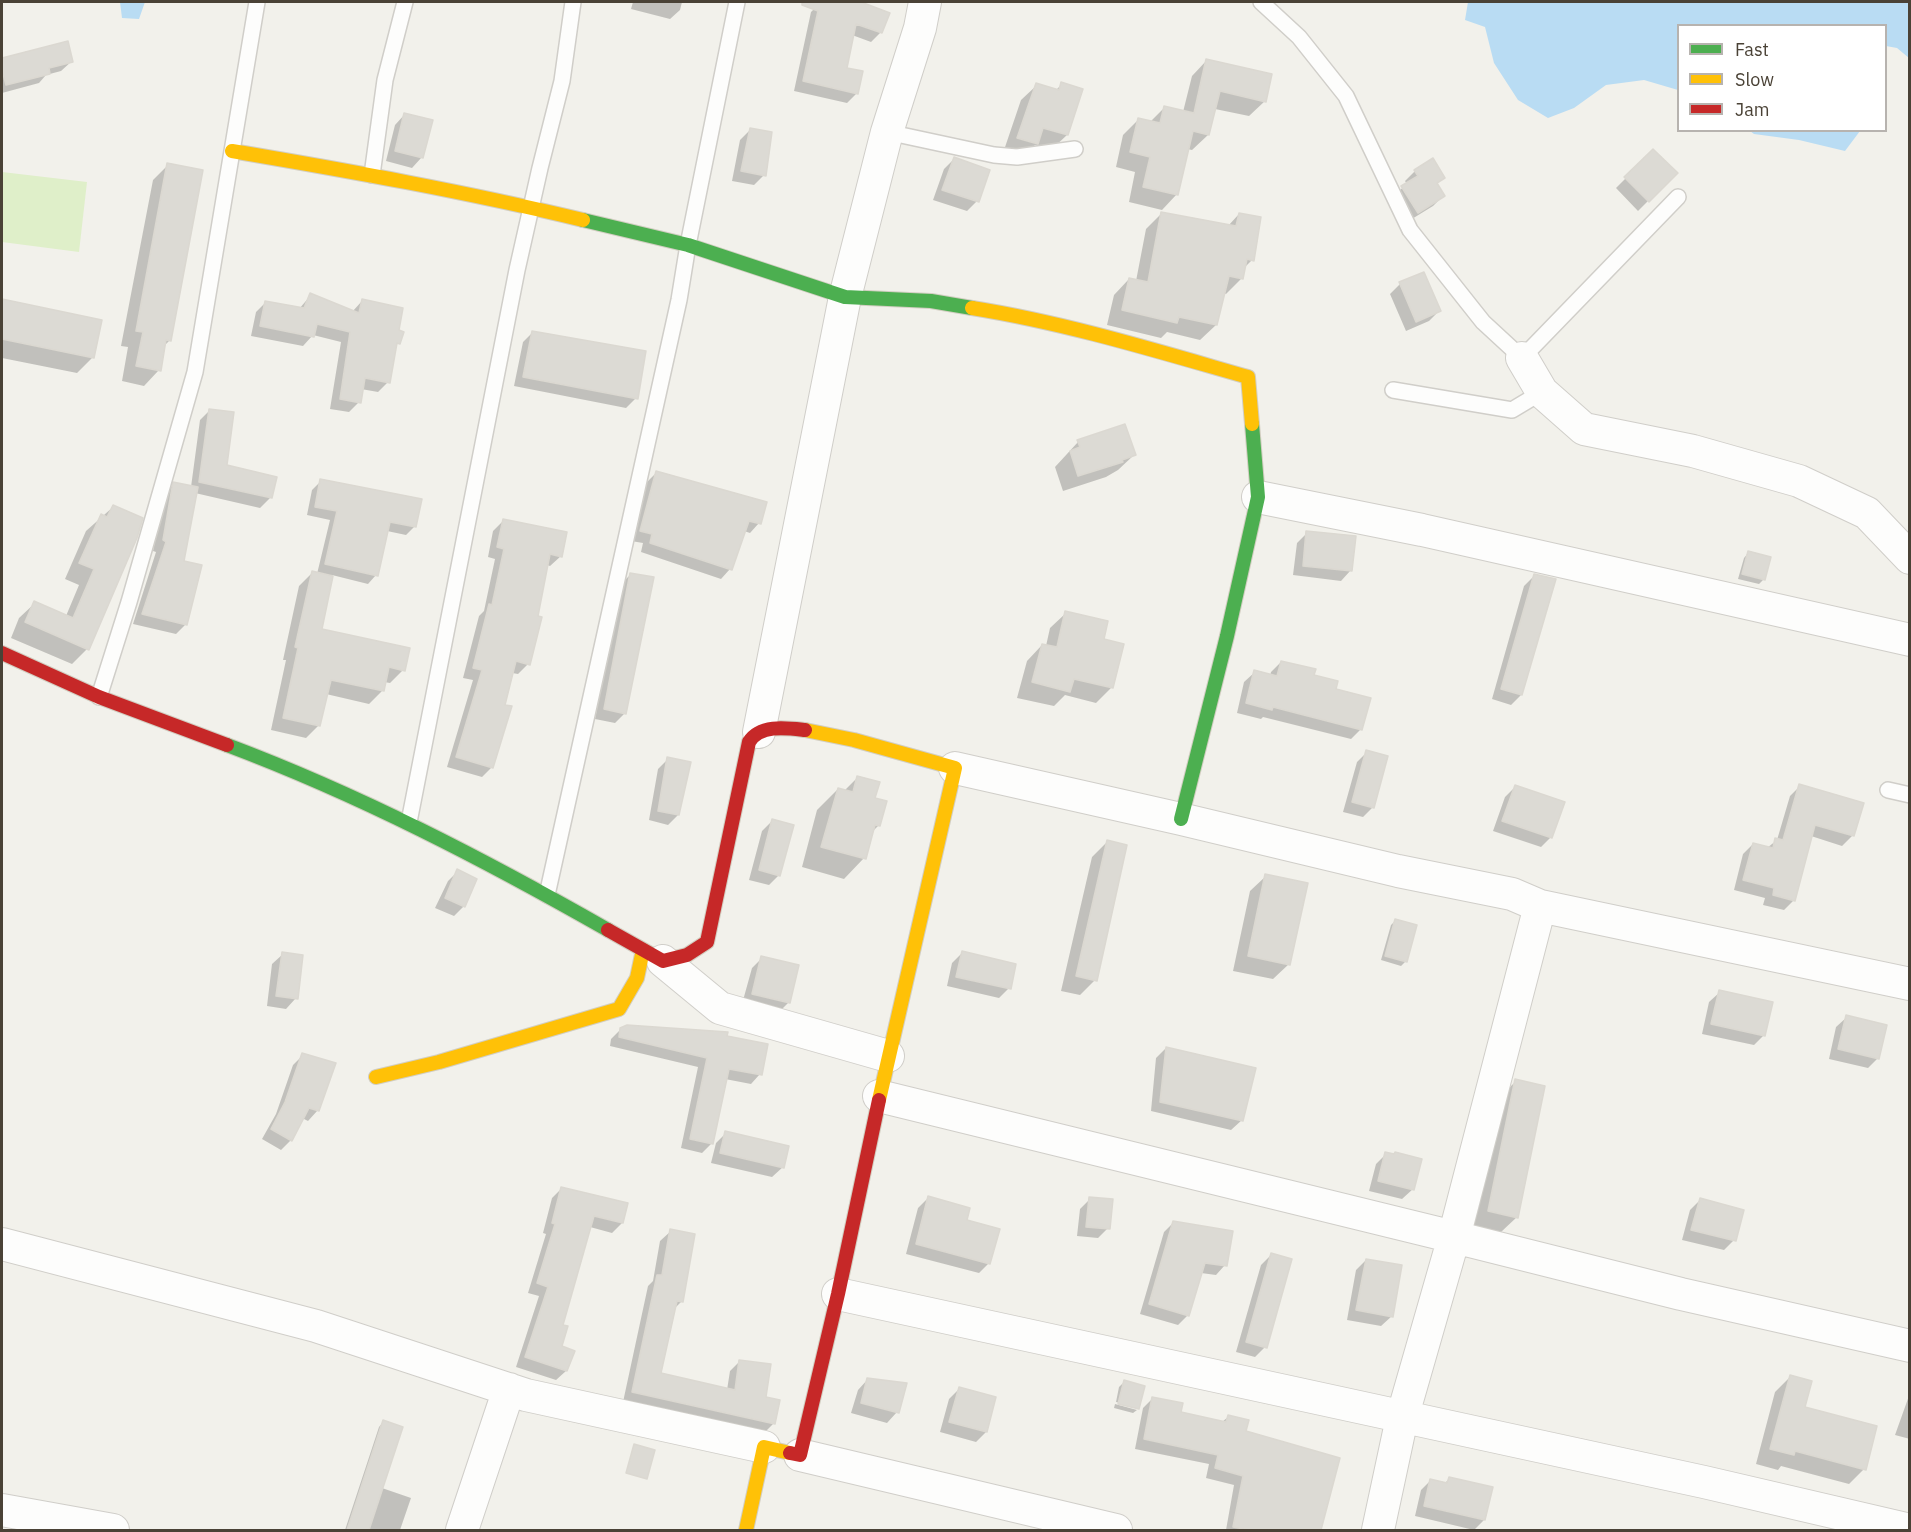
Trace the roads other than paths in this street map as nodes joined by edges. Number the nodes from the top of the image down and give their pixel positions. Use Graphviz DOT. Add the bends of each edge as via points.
graph roads {
  1 [pos="257,2"];
  2 [pos="405,2"];
  3 [pos="573,2"];
  4 [pos="737,2"];
  5 [pos="925,2"];
  6 [pos="1261,2"];
  7 [pos="887,132"];
  8 [pos="1075,149"];
  9 [pos="232,151"];
  10 [pos="372,175"];
  11 [pos="1678,197"];
  12 [pos="531,207"];
  13 [pos="688,244"];
  14 [pos="845,297"];
  15 [pos="1522,358"];
  16 [pos="1393,390"];
  17 [pos="1542,392"];
  18 [pos="1258,497"];
  19 [pos="1910,558"];
  20 [pos="1910,640"];
  21 [pos="2,653"];
  22 [pos="99,697"];
  23 [pos="759,732"];
  24 [pos="955,768"];
  25 [pos="1888,790"];
  26 [pos="1910,795"];
  27 [pos="1181,819"];
  28 [pos="409,822"];
  29 [pos="547,895"];
  30 [pos="1540,906"];
  31 [pos="653,956"];
  32 [pos="1910,984"];
  33 [pos="888,1056"];
  34 [pos="376,1077"];
  35 [pos="879,1096"];
  36 [pos="1454,1237"];
  37 [pos="2,1244"];
  38 [pos="838,1294"];
  39 [pos="1910,1346"];
  40 [pos="509,1389"];
  41 [pos="1402,1418"];
  42 [pos="764,1446"];
  43 [pos="800,1455"];
  44 [pos="2,1510"];
  45 [pos="113,1530"];
  46 [pos="462,1530"];
  47 [pos="746,1530"];
  48 [pos="1116,1530"];
  49 [pos="1378,1530"];
  50 [pos="1910,1530"];
  1 -- 9 [label="lane"];
  2 -- 10 [label="lane" via="385,80"];
  3 -- 12 [label="lane" via="562,81"];
  4 -- 13 [label="lane"];
  5 -- 7 [label="street"];
  6 -- 15 [label="lane" via="1299,37 1346,96 1410,230 1483,322"];
  7 -- 8 [label="lane" via="994,155 1017,157"];
  7 -- 14 [label="street"];
  9 -- 10 [label="street"];
  9 -- 22 [label="lane" via="195,372"];
  10 -- 12 [label="street"];
  11 -- 15 [label="lane"];
  12 -- 13 [label="street"];
  12 -- 28 [label="lane"];
  13 -- 14 [label="street"];
  13 -- 29 [label="lane" via="679,300"];
  14 -- 18 [label="street" via="931,301 1003,313 1248,377"];
  14 -- 23 [label="street"];
  15 -- 17 [label="street"];
  16 -- 17 [label="lane" via="1512,410"];
  17 -- 19 [label="street" via="1584,429 1693,451 1798,481 1867,513"];
  18 -- 20 [label="street" via="1433,532"];
  18 -- 27 [label="street"];
  21 -- 22 [label="street"];
  22 -- 28 [label="street" via="262,758"];
  23 -- 24 [label="street" via="779,727 811,729"];
  23 -- 31 [label="street" via="749,741 745,755 707,942 681,960"];
  24 -- 27 [label="street"];
  24 -- 33 [label="street"];
  25 -- 26 [label="lane"];
  27 -- 30 [label="street" via="1398,872 1512,894"];
  28 -- 29 [label="street"];
  29 -- 31 [label="street"];
  30 -- 32 [label="street"];
  30 -- 36 [label="street"];
  31 -- 33 [label="street" via="720,1008"];
  31 -- 34 [label="street" via="619,1008"];
  33 -- 35 [label="street"];
  35 -- 36 [label="street"];
  35 -- 38 [label="street"];
  36 -- 39 [label="street"];
  36 -- 41 [label="street"];
  37 -- 40 [label="street" via="316,1326"];
  38 -- 41 [label="street"];
  38 -- 43 [label="street"];
  40 -- 42 [label="street"];
  40 -- 46 [label="street"];
  41 -- 49 [label="street"];
  41 -- 50 [label="street"];
  42 -- 43 [label="street"];
  42 -- 47 [label="street"];
  43 -- 48 [label="street"];
  44 -- 45 [label="street"];
}
